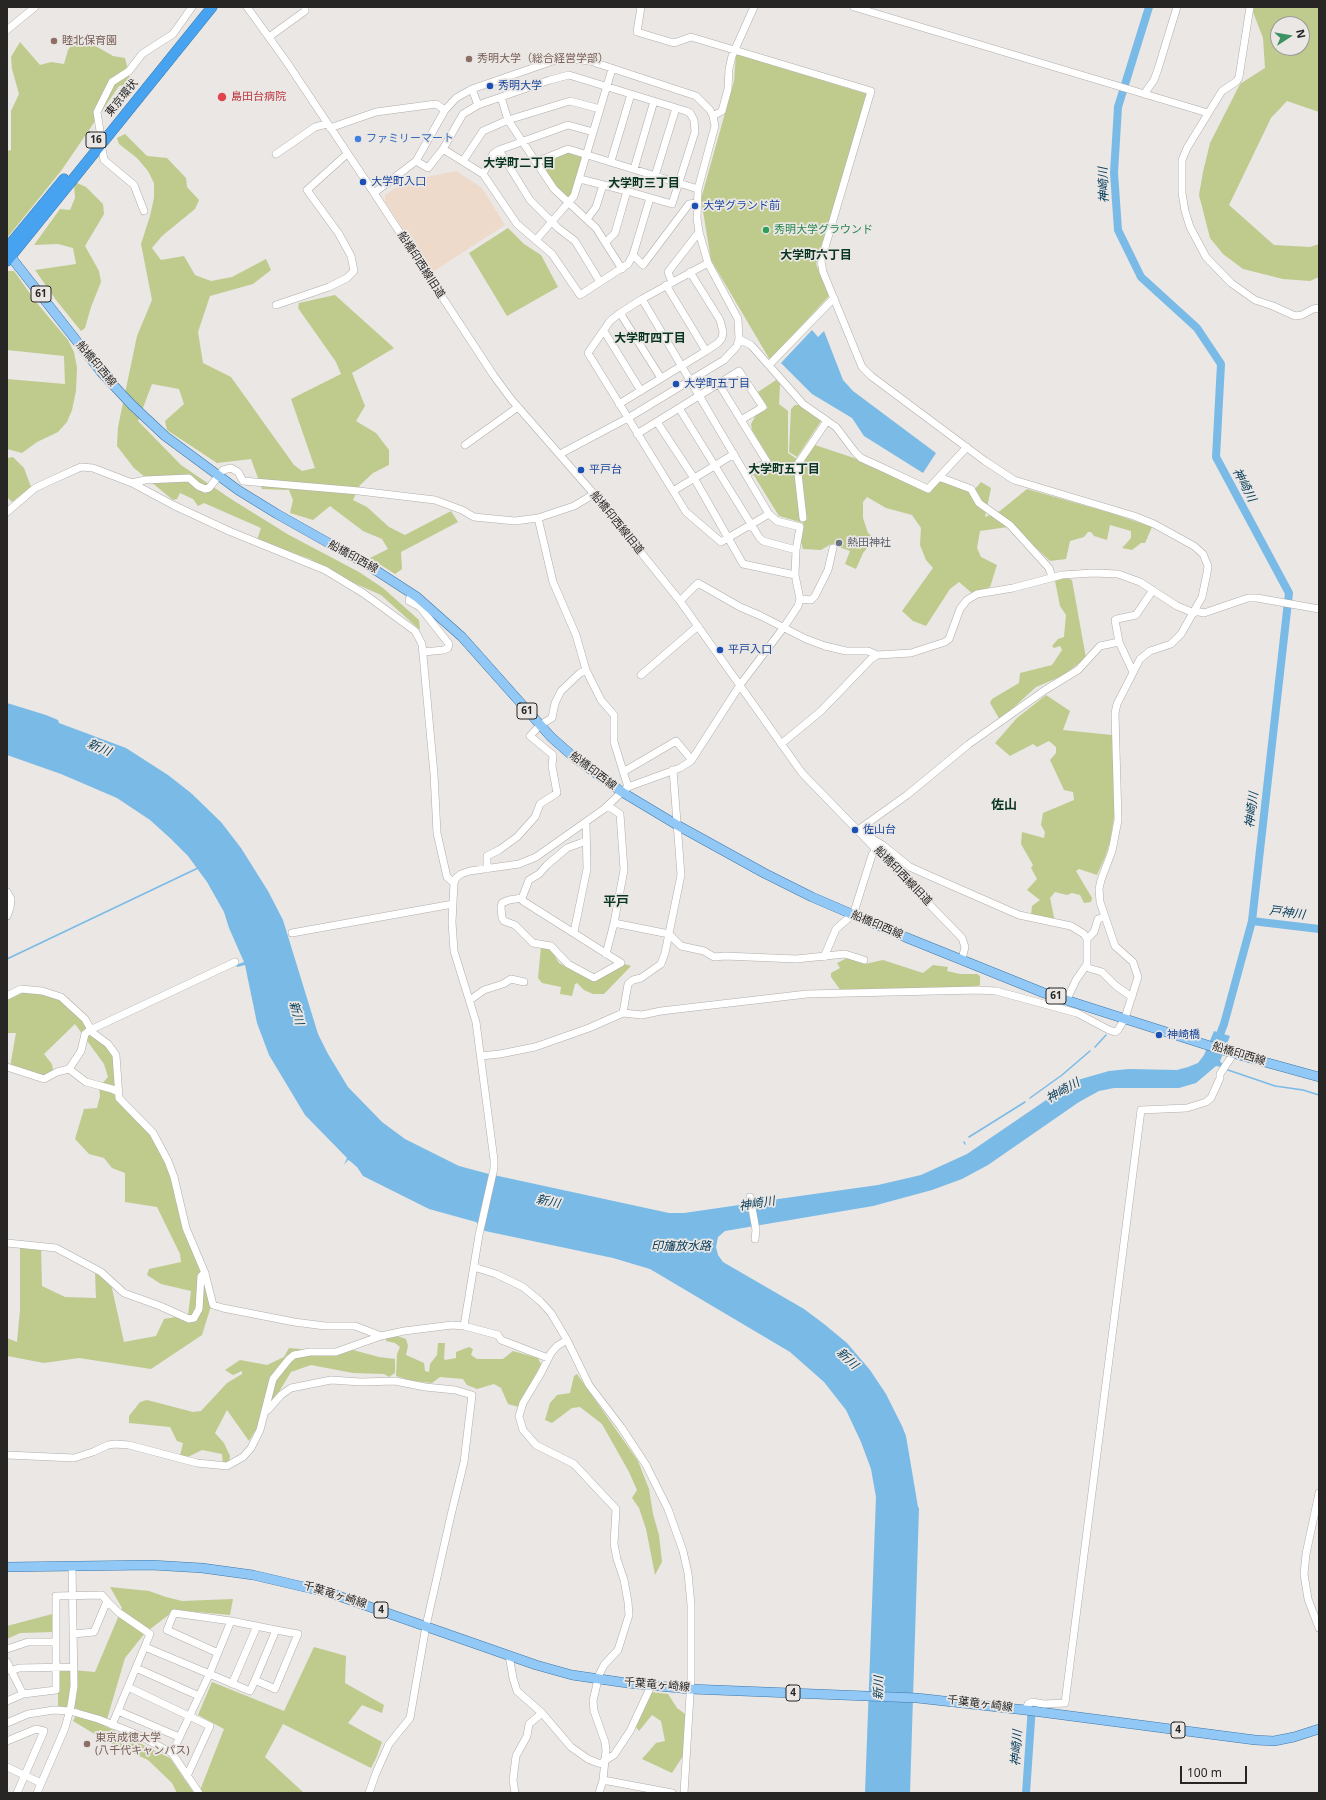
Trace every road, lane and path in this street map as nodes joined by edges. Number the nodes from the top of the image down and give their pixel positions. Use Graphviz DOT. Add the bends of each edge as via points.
graph roads {
  1 [pos="35,7"];
  2 [pos="192,7"];
  3 [pos="204,7"];
  4 [pos="212,7"];
  5 [pos="247,7"];
  6 [pos="305,7"];
  7 [pos="641,7"];
  8 [pos="754,7"];
  9 [pos="854,7"];
  10 [pos="1177,7"];
  11 [pos="1250,7"];
  12 [pos="7,30"];
  13 [pos="269,37"];
  14 [pos="734,50"];
  15 [pos="612,69"];
  16 [pos="607,86"];
  17 [pos="472,89"];
  18 [pos="631,94"];
  19 [pos="1144,94"];
  20 [pos="501,97"];
  21 [pos="654,101"];
  22 [pos="478,105"];
  23 [pos="676,108"];
  24 [pos="600,109"];
  25 [pos="445,110"];
  26 [pos="1208,113"];
  27 [pos="713,116"];
  28 [pos="508,120"];
  29 [pos="329,126"];
  30 [pos="100,131"];
  31 [pos="593,132"];
  32 [pos="521,141"];
  33 [pos="102,149"];
  34 [pos="443,149"];
  35 [pos="499,150"];
  36 [pos="276,154"];
  37 [pos="347,154"];
  38 [pos="587,154"];
  39 [pos="416,161"];
  40 [pos="463,161"];
  41 [pos="536,162"];
  42 [pos="611,162"];
  43 [pos="634,169"];
  44 [pos="483,174"];
  45 [pos="655,176"];
  46 [pos="580,179"];
  47 [pos="678,183"];
  48 [pos="603,185"];
  49 [pos="698,189"];
  50 [pos="627,191"];
  51 [pos="374,193"];
  52 [pos="650,198"];
  53 [pos="568,202"];
  54 [pos="697,203"];
  55 [pos="144,211"];
  56 [pos="587,219"];
  57 [pos="552,222"];
  58 [pos="699,232"];
  59 [pos="536,240"];
  60 [pos="606,242"];
  61 [pos="8,254"];
  62 [pos="633,256"];
  63 [pos="708,263"];
  64 [pos="622,269"];
  65 [pos="690,272"];
  66 [pos="600,282"];
  67 [pos="669,284"];
  68 [pos="834,298"];
  69 [pos="642,299"];
  70 [pos="276,305"];
  71 [pos="1319,308"];
  72 [pos="620,313"];
  73 [pos="604,331"];
  74 [pos="739,339"];
  75 [pos="706,351"];
  76 [pos="769,365"];
  77 [pos="681,366"];
  78 [pos="661,378"];
  79 [pos="689,380"];
  80 [pos="719,384"];
  81 [pos="640,391"];
  82 [pos="698,396"];
  83 [pos="619,404"];
  84 [pos="518,407"];
  85 [pos="679,408"];
  86 [pos="628,418"];
  87 [pos="741,420"];
  88 [pos="827,421"];
  89 [pos="657,422"];
  90 [pos="637,434"];
  91 [pos="465,445"];
  92 [pos="967,448"];
  93 [pos="560,454"];
  94 [pos="734,454"];
  95 [pos="714,466"];
  96 [pos="747,474"];
  97 [pos="218,476"];
  98 [pos="939,477"];
  99 [pos="694,478"];
  100 [pos="132,483"];
  101 [pos="673,491"];
  102 [pos="594,494"];
  103 [pos="7,512"];
  104 [pos="769,514"];
  105 [pos="538,518"];
  106 [pos="803,518"];
  107 [pos="750,525"];
  108 [pos="729,537"];
  109 [pos="833,548"];
  110 [pos="796,550"];
  111 [pos="795,574"];
  112 [pos="1052,577"];
  113 [pos="1153,590"];
  114 [pos="410,593"];
  115 [pos="800,599"];
  116 [pos="680,601"];
  117 [pos="1316,608"];
  118 [pos="1194,612"];
  119 [pos="698,626"];
  120 [pos="784,627"];
  121 [pos="1119,642"];
  122 [pos="423,652"];
  123 [pos="877,655"];
  124 [pos="586,670"];
  125 [pos="1133,672"];
  126 [pos="641,675"];
  127 [pos="740,685"];
  128 [pos="540,725"];
  129 [pos="781,744"];
  130 [pos="691,759"];
  131 [pos="673,770"];
  132 [pos="623,772"];
  133 [pos="625,789"];
  134 [pos="608,806"];
  135 [pos="586,822"];
  136 [pos="677,825"];
  137 [pos="858,830"];
  138 [pos="586,841"];
  139 [pos="876,849"];
  140 [pos="487,869"];
  141 [pos="454,883"];
  142 [pos="7,892"];
  143 [pos="522,898"];
  144 [pos="453,904"];
  145 [pos="852,915"];
  146 [pos="7,916"];
  147 [pos="1104,916"];
  148 [pos="614,923"];
  149 [pos="574,932"];
  150 [pos="292,933"];
  151 [pos="669,934"];
  152 [pos="1087,939"];
  153 [pos="606,954"];
  154 [pos="824,957"];
  155 [pos="962,959"];
  156 [pos="864,960"];
  157 [pos="235,962"];
  158 [pos="1085,967"];
  159 [pos="524,982"];
  160 [pos="7,996"];
  161 [pos="1132,997"];
  162 [pos="1067,999"];
  163 [pos="470,1000"];
  164 [pos="623,1013"];
  165 [pos="1125,1018"];
  166 [pos="90,1030"];
  167 [pos="1233,1053"];
  168 [pos="481,1056"];
  169 [pos="7,1067"];
  170 [pos="69,1069"];
  171 [pos="1319,1077"];
  172 [pos="118,1092"];
  173 [pos="750,1197"];
  174 [pos="754,1239"];
  175 [pos="7,1242"];
  176 [pos="474,1267"];
  177 [pos="205,1273"];
  178 [pos="464,1326"];
  179 [pos="381,1336"];
  180 [pos="567,1340"];
  181 [pos="548,1358"];
  182 [pos="264,1418"];
  183 [pos="7,1455"];
  184 [pos="1319,1493"];
  185 [pos="72,1566"];
  186 [pos="7,1567"];
  187 [pos="73,1596"];
  188 [pos="107,1601"];
  189 [pos="231,1621"];
  190 [pos="257,1626"];
  191 [pos="426,1626"];
  192 [pos="1319,1628"];
  193 [pos="276,1630"];
  194 [pos="74,1634"];
  195 [pos="56,1642"];
  196 [pos="145,1647"];
  197 [pos="7,1648"];
  198 [pos="218,1653"];
  199 [pos="509,1655"];
  200 [pos="7,1662"];
  201 [pos="56,1666"];
  202 [pos="74,1667"];
  203 [pos="136,1668"];
  204 [pos="11,1671"];
  205 [pos="209,1675"];
  206 [pos="597,1679"];
  207 [pos="255,1680"];
  208 [pos="232,1684"];
  209 [pos="651,1686"];
  210 [pos="128,1687"];
  211 [pos="690,1689"];
  212 [pos="22,1694"];
  213 [pos="199,1696"];
  214 [pos="7,1701"];
  215 [pos="1030,1710"];
  216 [pos="70,1711"];
  217 [pos="118,1711"];
  218 [pos="542,1713"];
  219 [pos="189,1717"];
  220 [pos="7,1723"];
  221 [pos="112,1725"];
  222 [pos="1319,1729"];
  223 [pos="180,1737"];
  224 [pos="7,1741"];
  225 [pos="172,1753"];
  226 [pos="604,1762"];
  227 [pos="7,1767"];
  228 [pos="25,1775"];
  229 [pos="187,1776"];
  230 [pos="603,1780"];
  231 [pos="41,1783"];
  232 [pos="684,1792"];
  233 [pos="17,1793"];
  234 [pos="37,1793"];
  235 [pos="199,1793"];
  236 [pos="370,1793"];
  237 [pos="515,1793"];
  238 [pos="600,1793"];
  239 [pos="673,1793"];
  1 -- 12 [label="street"];
  2 -- 30 [label="street" via="173,34 142,54 129,71 112,82 97,112"];
  3 -- 61 [label="highway, 東京環状 / 16"];
  4 -- 61 [label="highway, 東京環状 / 16"];
  5 -- 13 [label="street, 船橋印西線旧道"];
  6 -- 13 [label="street" via="305,11"];
  7 -- 14 [label="street" via="638,32 674,43 691,37"];
  8 -- 14 [label="street"];
  9 -- 19 [label="street"];
  10 -- 19 [label="street" via="1154,80"];
  11 -- 26 [label="street" via="1239,77 1222,91"];
  13 -- 29 [label="street, 船橋印西線旧道"];
  14 -- 27 [label="street" via="722,111"];
  14 -- 68 [label="street" via="871,91 821,261"];
  15 -- 16 [label="street"];
  15 -- 17 [label="street" via="565,58"];
  15 -- 27 [label="street" via="696,96"];
  16 -- 18 [label="street"];
  16 -- 20 [label="street" via="569,75"];
  16 -- 24 [label="street"];
  17 -- 22 [label="street"];
  17 -- 25 [label="street" via="456,98"];
  18 -- 21 [label="street"];
  18 -- 42 [label="street"];
  19 -- 26 [label="street"];
  20 -- 22 [label="street"];
  20 -- 28 [label="street"];
  21 -- 23 [label="street"];
  21 -- 43 [label="street"];
  22 -- 34 [label="street" via="463,114"];
  23 -- 45 [label="street"];
  23 -- 47 [label="street" via="690,113 696,127 690,153"];
  24 -- 28 [label="street" via="570,101"];
  24 -- 31 [label="street"];
  25 -- 29 [label="street" via="436,104 376,112"];
  25 -- 39 [label="street"];
  26 -- 71 [label="street" via="1182,160 1182,193 1190,227 1199,246 1222,275 1255,300 1296,316"];
  27 -- 49 [label="street" via="714,133"];
  28 -- 32 [label="street"];
  28 -- 40 [label="street" via="483,131"];
  29 -- 36 [label="street" via="316,127"];
  29 -- 37 [label="street, 船橋印西線旧道"];
  31 -- 32 [label="street" via="568,125"];
  31 -- 38 [label="street"];
  32 -- 35 [label="street"];
  32 -- 41 [label="street"];
  33 -- 55 [label="street" via="104,160 134,185"];
  34 -- 39 [label="street" via="428,168"];
  34 -- 40 [label="street"];
  35 -- 44 [label="street" via="493,154"];
  35 -- 57 [label="street" via="530,200"];
  37 -- 51 [label="street, 船橋印西線旧道"];
  37 -- 70 [label="street" via="307,190 339,234 351,256 354,271 347,278 329,287"];
  38 -- 41 [label="street" via="568,149"];
  38 -- 42 [label="street"];
  38 -- 46 [label="street"];
  39 -- 51 [label="street"];
  40 -- 44 [label="street"];
  41 -- 53 [label="street" via="554,189"];
  42 -- 43 [label="street"];
  43 -- 45 [label="street"];
  44 -- 59 [label="street" via="516,224"];
  45 -- 47 [label="street"];
  46 -- 48 [label="street"];
  46 -- 53 [label="street" via="574,196"];
  47 -- 49 [label="street"];
  47 -- 52 [label="street" via="672,204"];
  48 -- 50 [label="street"];
  48 -- 56 [label="street" via="596,207"];
  49 -- 54 [label="street"];
  50 -- 52 [label="street"];
  50 -- 60 [label="street" via="614,233"];
  51 -- 84 [label="street, 船橋印西線旧道" via="488,369"];
  52 -- 62 [label="street"];
  53 -- 56 [label="street"];
  53 -- 57 [label="street"];
  54 -- 58 [label="street"];
  54 -- 62 [label="street" via="689,204 643,265"];
  56 -- 60 [label="street"];
  57 -- 59 [label="street"];
  57 -- 66 [label="street" via="575,241"];
  58 -- 63 [label="street"];
  58 -- 67 [label="street" via="668,272"];
  59 -- 66 [label="street" via="552,254 580,295"];
  60 -- 64 [label="street"];
  61 -- 97 [label="main road, 船橋印西線 / 61" via="101,372 132,405 165,436"];
  62 -- 64 [label="street"];
  63 -- 65 [label="street"];
  63 -- 74 [label="street" via="738,319"];
  64 -- 66 [label="street"];
  65 -- 67 [label="street"];
  65 -- 75 [label="street" via="722,327 722,338"];
  67 -- 69 [label="street"];
  67 -- 75 [label="street"];
  68 -- 76 [label="street"];
  68 -- 92 [label="street" via="862,367"];
  69 -- 72 [label="street"];
  69 -- 77 [label="street"];
  72 -- 73 [label="street" via="610,321"];
  72 -- 78 [label="street"];
  73 -- 81 [label="street"];
  73 -- 83 [label="street" via="588,353"];
  74 -- 76 [label="street" via="751,345"];
  74 -- 79 [label="street" via="732,353 724,360"];
  75 -- 77 [label="street"];
  76 -- 88 [label="street" via="803,404"];
  77 -- 78 [label="street"];
  77 -- 79 [label="street"];
  78 -- 81 [label="street"];
  79 -- 82 [label="street"];
  79 -- 86 [label="street"];
  80 -- 82 [label="street"];
  80 -- 87 [label="street"];
  80 -- 87 [label="street" via="739,371 763,407"];
  81 -- 83 [label="street"];
  82 -- 85 [label="street"];
  82 -- 94 [label="street"];
  83 -- 86 [label="street"];
  84 -- 91 [label="street"];
  84 -- 93 [label="street, 船橋印西線旧道"];
  85 -- 89 [label="street"];
  85 -- 95 [label="street"];
  86 -- 90 [label="street"];
  86 -- 93 [label="street"];
  87 -- 96 [label="street" via="767,462"];
  88 -- 98 [label="street" via="842,433 855,452 867,460 928,489"];
  88 -- 106 [label="street" via="797,465"];
  89 -- 90 [label="street"];
  89 -- 99 [label="street"];
  90 -- 101 [label="street"];
  92 -- 98 [label="street"];
  92 -- 118 [label="street" via="1025,485 1134,516 1194,546 1203,554 1208,566 1202,597"];
  93 -- 102 [label="street, 船橋印西線旧道"];
  94 -- 95 [label="street"];
  94 -- 96 [label="street"];
  95 -- 99 [label="street"];
  95 -- 107 [label="street"];
  96 -- 104 [label="street"];
  97 -- 100 [label="street" via="209,488 205,489 189,478"];
  97 -- 105 [label="street" via="223,470 231,468 238,472 243,481 435,500 484,519 515,521"];
  97 -- 114 [label="main road, 船橋印西線 / 61"];
  98 -- 112 [label="street" via="971,489 979,503 1010,524 1049,568"];
  99 -- 101 [label="street"];
  99 -- 108 [label="street"];
  100 -- 103 [label="street" via="93,468 81,467 35,488"];
  100 -- 122 [label="street" via="192,514 325,570 363,593 415,631"];
  101 -- 108 [label="street" via="686,512 721,542"];
  102 -- 105 [label="street" via="574,506"];
  102 -- 116 [label="street, 船橋印西線旧道"];
  104 -- 107 [label="street"];
  104 -- 110 [label="street" via="777,521 800,527"];
  105 -- 124 [label="street" via="553,582 576,635"];
  107 -- 108 [label="street"];
  107 -- 110 [label="street" via="763,541"];
  108 -- 111 [label="street" via="743,564"];
  109 -- 115 [label="street" via="828,570 815,596 812,600"];
  110 -- 111 [label="street"];
  111 -- 115 [label="street"];
  112 -- 113 [label="street" via="1093,573 1118,574"];
  112 -- 123 [label="street" via="972,596 960,609 952,636 945,642 911,653"];
  113 -- 118 [label="street" via="1177,606"];
  113 -- 121 [label="street" via="1136,615 1115,620"];
  114 -- 122 [label="street" via="409,601 420,607 449,644 444,650"];
  114 -- 128 [label="main road, 船橋印西線 / 61" via="462,637"];
  115 -- 120 [label="street"];
  116 -- 119 [label="street, 船橋印西線旧道"];
  116 -- 120 [label="street" via="698,583 740,607"];
  117 -- 118 [label="street" via="1248,598 1204,613"];
  118 -- 125 [label="street" via="1175,641 1145,654"];
  119 -- 126 [label="street"];
  119 -- 127 [label="street, 船橋印西線旧道"];
  120 -- 123 [label="street" via="824,646 846,651 868,651"];
  120 -- 127 [label="street"];
  121 -- 125 [label="street"];
  121 -- 137 [label="street" via="1100,646 1078,670 969,744 907,795"];
  122 -- 141 [label="street" via="437,833 447,877"];
  123 -- 129 [label="street" via="822,711"];
  124 -- 128 [label="street" via="560,691 552,718"];
  124 -- 132 [label="street" via="601,700 614,715 614,742"];
  125 -- 147 [label="street" via="1115,712 1118,820 1116,837 1099,889"];
  127 -- 129 [label="street, 船橋印西線旧道"];
  127 -- 130 [label="street"];
  128 -- 133 [label="main road, 船橋印西線 / 61" via="576,759"];
  128 -- 140 [label="street" via="530,736 553,755 552,766 557,793 540,804 535,817 517,837 487,856"];
  129 -- 137 [label="street, 船橋印西線旧道" via="812,784"];
  130 -- 131 [label="street"];
  130 -- 132 [label="street" via="676,740"];
  131 -- 133 [label="street"];
  131 -- 136 [label="street"];
  132 -- 133 [label="street"];
  133 -- 134 [label="street"];
  133 -- 136 [label="main road, 船橋印西線 / 61"];
  134 -- 135 [label="street"];
  134 -- 148 [label="street" via="620,814 624,870"];
  135 -- 138 [label="street"];
  135 -- 140 [label="street" via="536,857 520,864"];
  136 -- 145 [label="main road, 船橋印西線 / 61" via="768,875"];
  136 -- 151 [label="street" via="680,875"];
  137 -- 139 [label="street, 船橋印西線旧道"];
  137 -- 152 [label="street" via="884,846 910,867 1019,915 1077,928"];
  138 -- 143 [label="street" via="567,848 529,880"];
  138 -- 149 [label="street" via="587,869"];
  139 -- 145 [label="street"];
  139 -- 155 [label="street, 船橋印西線旧道" via="962,938 965,947"];
  140 -- 141 [label="street" via="461,874"];
  141 -- 144 [label="street"];
  142 -- 146 [label="street" via="11,899"];
  143 -- 149 [label="street"];
  143 -- 153 [label="street" via="502,904 502,918 515,925 530,941 551,946 568,964 594,978 621,962"];
  144 -- 150 [label="street"];
  144 -- 163 [label="street" via="454,951"];
  145 -- 154 [label="street" via="836,929"];
  145 -- 155 [label="main road, 船橋印西線 / 61"];
  147 -- 152 [label="street" via="1098,919 1094,932"];
  147 -- 161 [label="street" via="1115,946 1133,962 1137,971 1138,978"];
  148 -- 151 [label="street"];
  148 -- 153 [label="street"];
  149 -- 153 [label="street"];
  151 -- 154 [label="street" via="681,946 704,951 714,957"];
  151 -- 164 [label="street" via="661,964 628,984"];
  152 -- 158 [label="street" via="1088,957"];
  154 -- 156 [label="street" via="845,954"];
  155 -- 162 [label="main road, 船橋印西線 / 61" via="1012,981"];
  157 -- 166 [label="street"];
  158 -- 161 [label="street" via="1102,972"];
  158 -- 162 [label="street"];
  159 -- 163 [label="street" via="511,980 484,990"];
  160 -- 166 [label="street" via="21,989 42,991 62,997 85,1019"];
  161 -- 165 [label="street"];
  162 -- 165 [label="main road, 船橋印西線 / 61"];
  163 -- 168 [label="street"];
  164 -- 165 [label="street" via="642,1014 807,994 978,990 996,991 1077,1013 1115,1032"];
  164 -- 168 [label="street" via="535,1047"];
  165 -- 167 [label="main road, 船橋印西線 / 61"];
  166 -- 170 [label="street" via="85,1034 81,1051"];
  166 -- 172 [label="street" via="108,1044 116,1055"];
  167 -- 171 [label="main road, 船橋印西線 / 61"];
  167 -- 215 [label="street" via="1220,1074 1212,1098 1206,1102 1187,1108 1141,1110 1065,1703 1032,1702 1028,1704"];
  168 -- 176 [label="street" via="494,1168"];
  169 -- 170 [label="street" via="44,1078"];
  170 -- 172 [label="street" via="86,1082"];
  172 -- 177 [label="street" via="119,1098 153,1133 168,1161 186,1228"];
  173 -- 174 [label="street" via="756,1230"];
  175 -- 177 [label="street" via="56,1248 101,1272 124,1293 189,1319 194,1318 199,1310 201,1276"];
  176 -- 178 [label="street"];
  176 -- 180 [label="street" via="506,1278 532,1294 551,1313"];
  177 -- 179 [label="street" via="211,1300 217,1307 294,1322 355,1326"];
  178 -- 179 [label="street" via="431,1327"];
  178 -- 181 [label="street" via="498,1335 501,1340"];
  179 -- 182 [label="street" via="336,1352 294,1354 274,1379"];
  180 -- 181 [label="street" via="557,1346"];
  180 -- 211 [label="street" via="589,1385 622,1427 646,1465 659,1488 676,1531 688,1573 691,1605"];
  181 -- 206 [label="street" via="520,1411 520,1424 536,1445 574,1464 616,1510 614,1544 624,1580 628,1615 618,1650 604,1665"];
  182 -- 183 [label="street" via="252,1448 244,1457 227,1466 197,1463 130,1445 115,1444 74,1458"];
  182 -- 191 [label="street" via="272,1404 291,1388 331,1380 395,1381 472,1395 464,1462"];
  184 -- 192 [label="street" via="1304,1574 1308,1599"];
  185 -- 186 [label="main road, 千葉竜ヶ崎線 / 4"];
  185 -- 187 [label="street"];
  185 -- 191 [label="main road, 千葉竜ヶ崎線 / 4" via="164,1566 253,1574 330,1593"];
  187 -- 188 [label="street" via="102,1595"];
  187 -- 194 [label="street"];
  187 -- 195 [label="street" via="56,1596"];
  188 -- 194 [label="street" via="94,1632"];
  188 -- 196 [label="street" via="118,1612 150,1634"];
  189 -- 190 [label="street"];
  189 -- 198 [label="street"];
  189 -- 198 [label="street" via="174,1613 167,1630"];
  190 -- 193 [label="street"];
  190 -- 208 [label="street"];
  191 -- 199 [label="main road, 千葉竜ヶ崎線 / 4"];
  191 -- 236 [label="street" via="410,1718 389,1744"];
  193 -- 207 [label="street"];
  193 -- 207 [label="street" via="298,1634 275,1689"];
  194 -- 202 [label="street"];
  195 -- 197 [label="street" via="28,1642"];
  195 -- 201 [label="street"];
  196 -- 203 [label="street"];
  196 -- 205 [label="street"];
  198 -- 205 [label="street"];
  199 -- 206 [label="main road, 千葉竜ヶ崎線 / 4" via="572,1675"];
  199 -- 218 [label="street" via="516,1688"];
  200 -- 204 [label="street"];
  201 -- 202 [label="street"];
  201 -- 204 [label="street" via="19,1668"];
  201 -- 212 [label="street" via="56,1690"];
  202 -- 216 [label="street"];
  203 -- 210 [label="street"];
  203 -- 213 [label="street"];
  204 -- 212 [label="street"];
  205 -- 208 [label="street"];
  205 -- 213 [label="street"];
  206 -- 209 [label="main road, 千葉竜ヶ崎線 / 4"];
  206 -- 226 [label="street" via="593,1701 605,1742"];
  207 -- 208 [label="street" via="250,1691"];
  209 -- 211 [label="main road, 千葉竜ヶ崎線 / 4"];
  209 -- 226 [label="street" via="630,1731 614,1755"];
  210 -- 217 [label="street"];
  210 -- 219 [label="street"];
  211 -- 215 [label="main road, 千葉竜ヶ崎線 / 4" via="916,1697"];
  211 -- 232 [label="street"];
  212 -- 214 [label="street"];
  213 -- 219 [label="street"];
  215 -- 222 [label="main road, 千葉竜ヶ崎線 / 4" via="1255,1740 1274,1741"];
  216 -- 220 [label="street" via="40,1711"];
  216 -- 221 [label="street"];
  216 -- 231 [label="street"];
  217 -- 221 [label="street"];
  217 -- 223 [label="street"];
  218 -- 226 [label="street" via="571,1747 588,1759 598,1763"];
  218 -- 237 [label="street" via="529,1724 528,1736 516,1756 513,1780"];
  219 -- 223 [label="street"];
  219 -- 229 [label="street" via="210,1726"];
  221 -- 225 [label="street"];
  223 -- 225 [label="street"];
  224 -- 228 [label="street" via="36,1729 44,1731"];
  225 -- 229 [label="street"];
  226 -- 230 [label="street"];
  227 -- 228 [label="street"];
  228 -- 231 [label="street"];
  228 -- 233 [label="street"];
  229 -- 235 [label="street"];
  230 -- 238 [label="street"];
  230 -- 239 [label="street"];
  231 -- 234 [label="street"];
  232 -- 239 [label="street" via="677,1790"];
}
